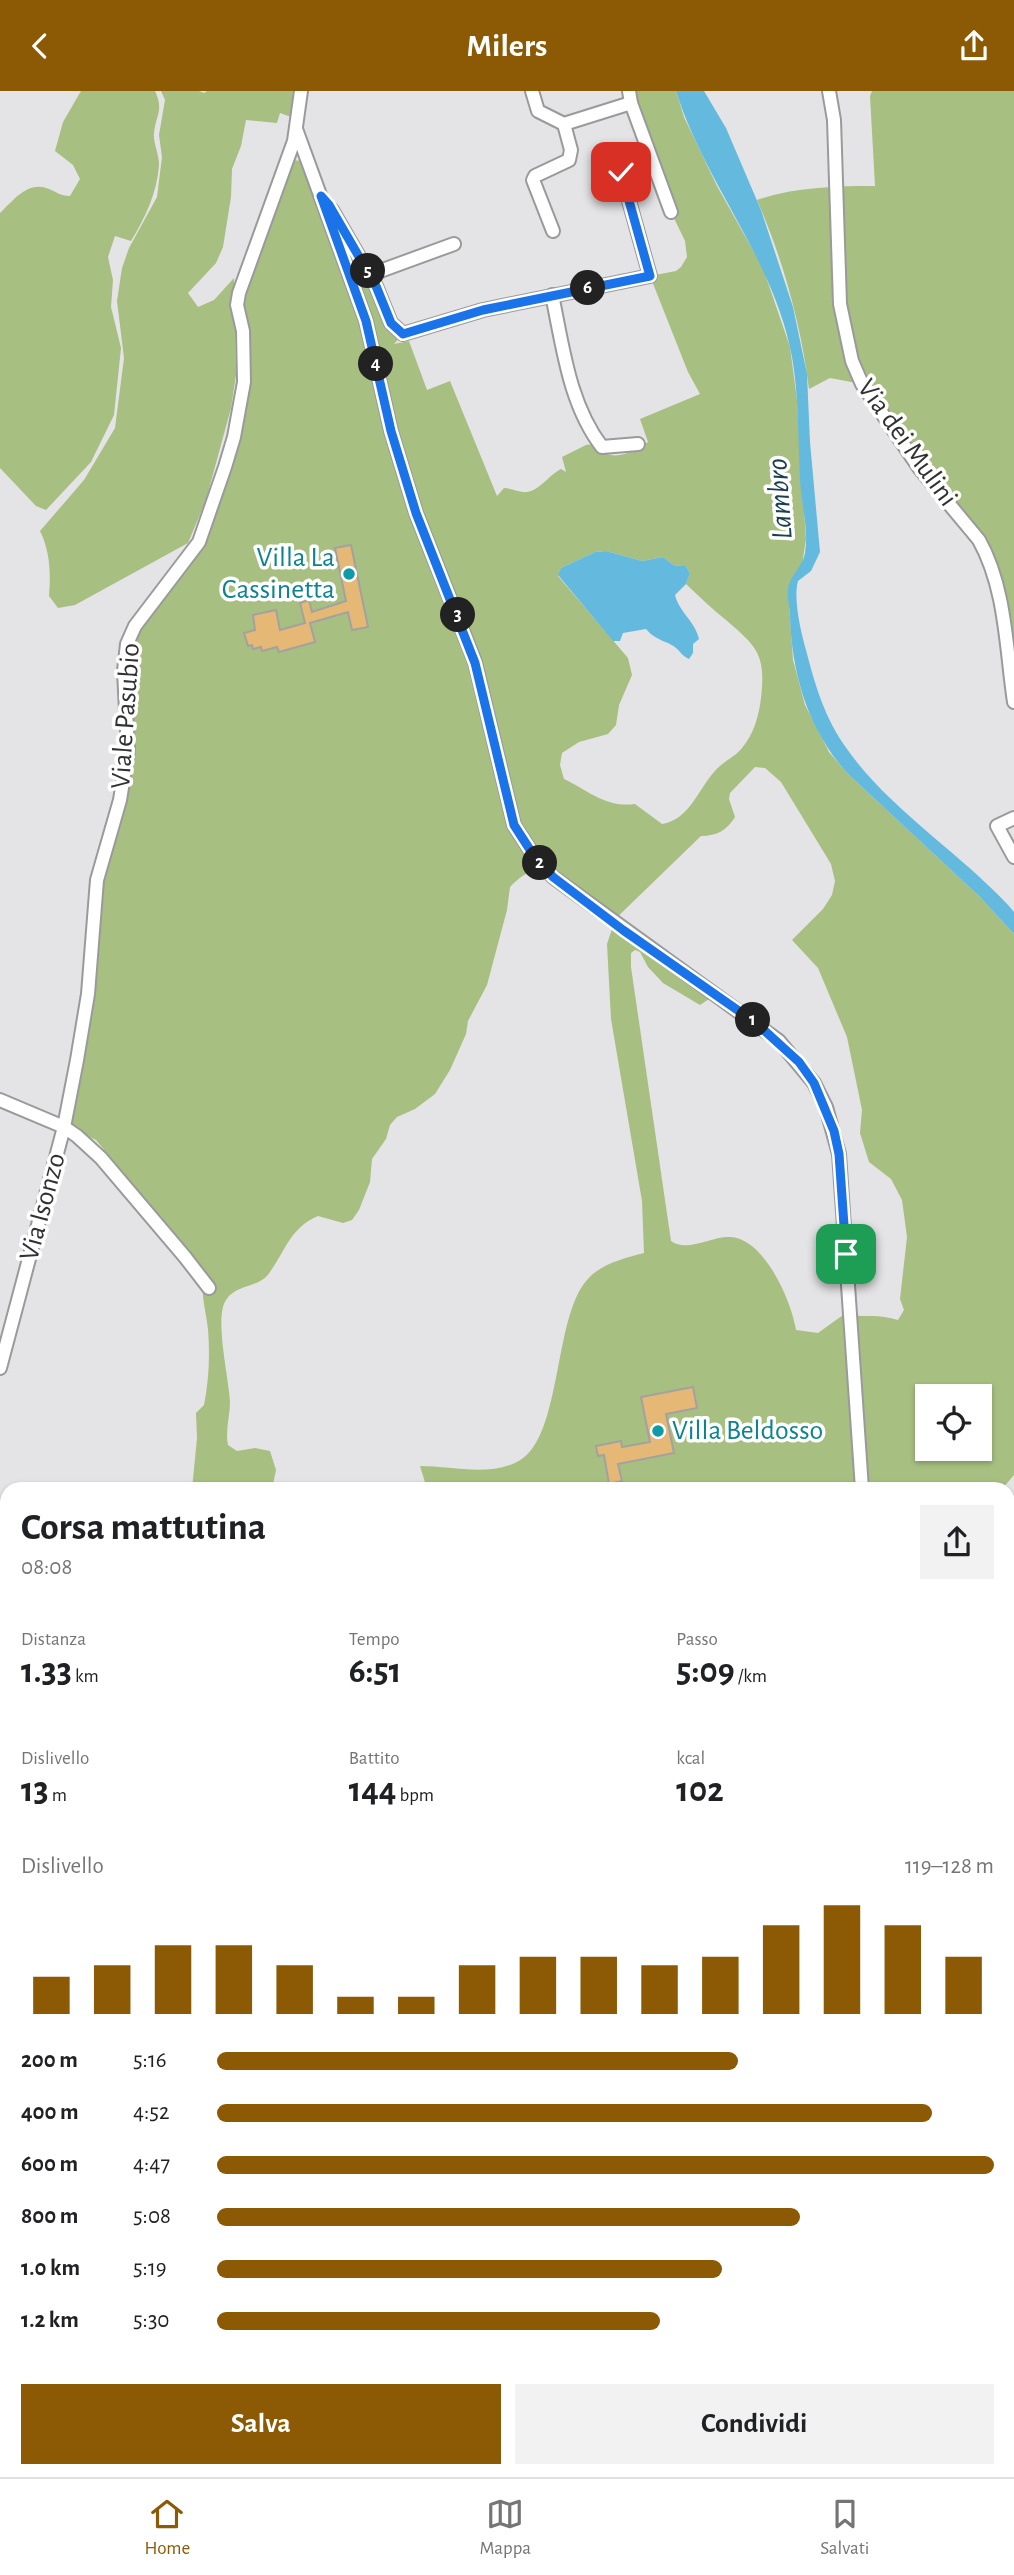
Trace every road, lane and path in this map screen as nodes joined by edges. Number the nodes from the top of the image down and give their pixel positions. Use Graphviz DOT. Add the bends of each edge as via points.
graph roads {
  1 [pos="301,91"];
  2 [pos="531,91"];
  3 [pos="829,91"];
  4 [pos="630,97"];
  5 [pos="564,124"];
  6 [pos="296,129"];
  7 [pos="621,172"];
  8 [pos="321,196"];
  9 [pos="671,212"];
  10 [pos="552,231"];
  11 [pos="454,244"];
  12 [pos="369,275"];
  13 [pos="552,295"];
  14 [pos="638,444"];
  15 [pos="1014,702"];
  16 [pos="1014,818"];
  17 [pos="1014,857"];
  18 [pos="0,1100"];
  19 [pos="64,1127"];
  20 [pos="209,1287"];
  21 [pos="0,1368"];
  22 [pos="862,1482"];
  1 -- 6 [label="street, Viale Pasubio"];
  2 -- 5 [label="street" via="538,111"];
  3 -- 15 [label="street, Via dei Mulini" via="840,304 852,361 862,384 920,469 986,553 1005,635"];
  4 -- 5 [label="street"];
  4 -- 9 [label="street"];
  5 -- 10 [label="street" via="569,160 533,180"];
  6 -- 8 [label="street"];
  6 -- 19 [label="street, Viale Pasubio" via="239,293 244,382 225,467 199,543 135,626 127,644 128,750 120,800 97,880 88,994"];
  7 -- 13 [label="street" via="650,276"];
  8 -- 12 [label="street"];
  8 -- 22 [label="street" via="366,321 391,431 416,513 475,663 507,804 523,841 553,877 779,1041 814,1083 826,1107 839,1154"];
  11 -- 12 [label="street"];
  12 -- 13 [label="street" via="391,323 403,334"];
  13 -- 14 [label="street" via="573,392 590,431 602,447"];
  16 -- 17 [label="street" via="997,827"];
  18 -- 19 [label="street"];
  19 -- 20 [label="street" via="101,1158"];
  19 -- 21 [label="street, Via Isonzo"];
}
